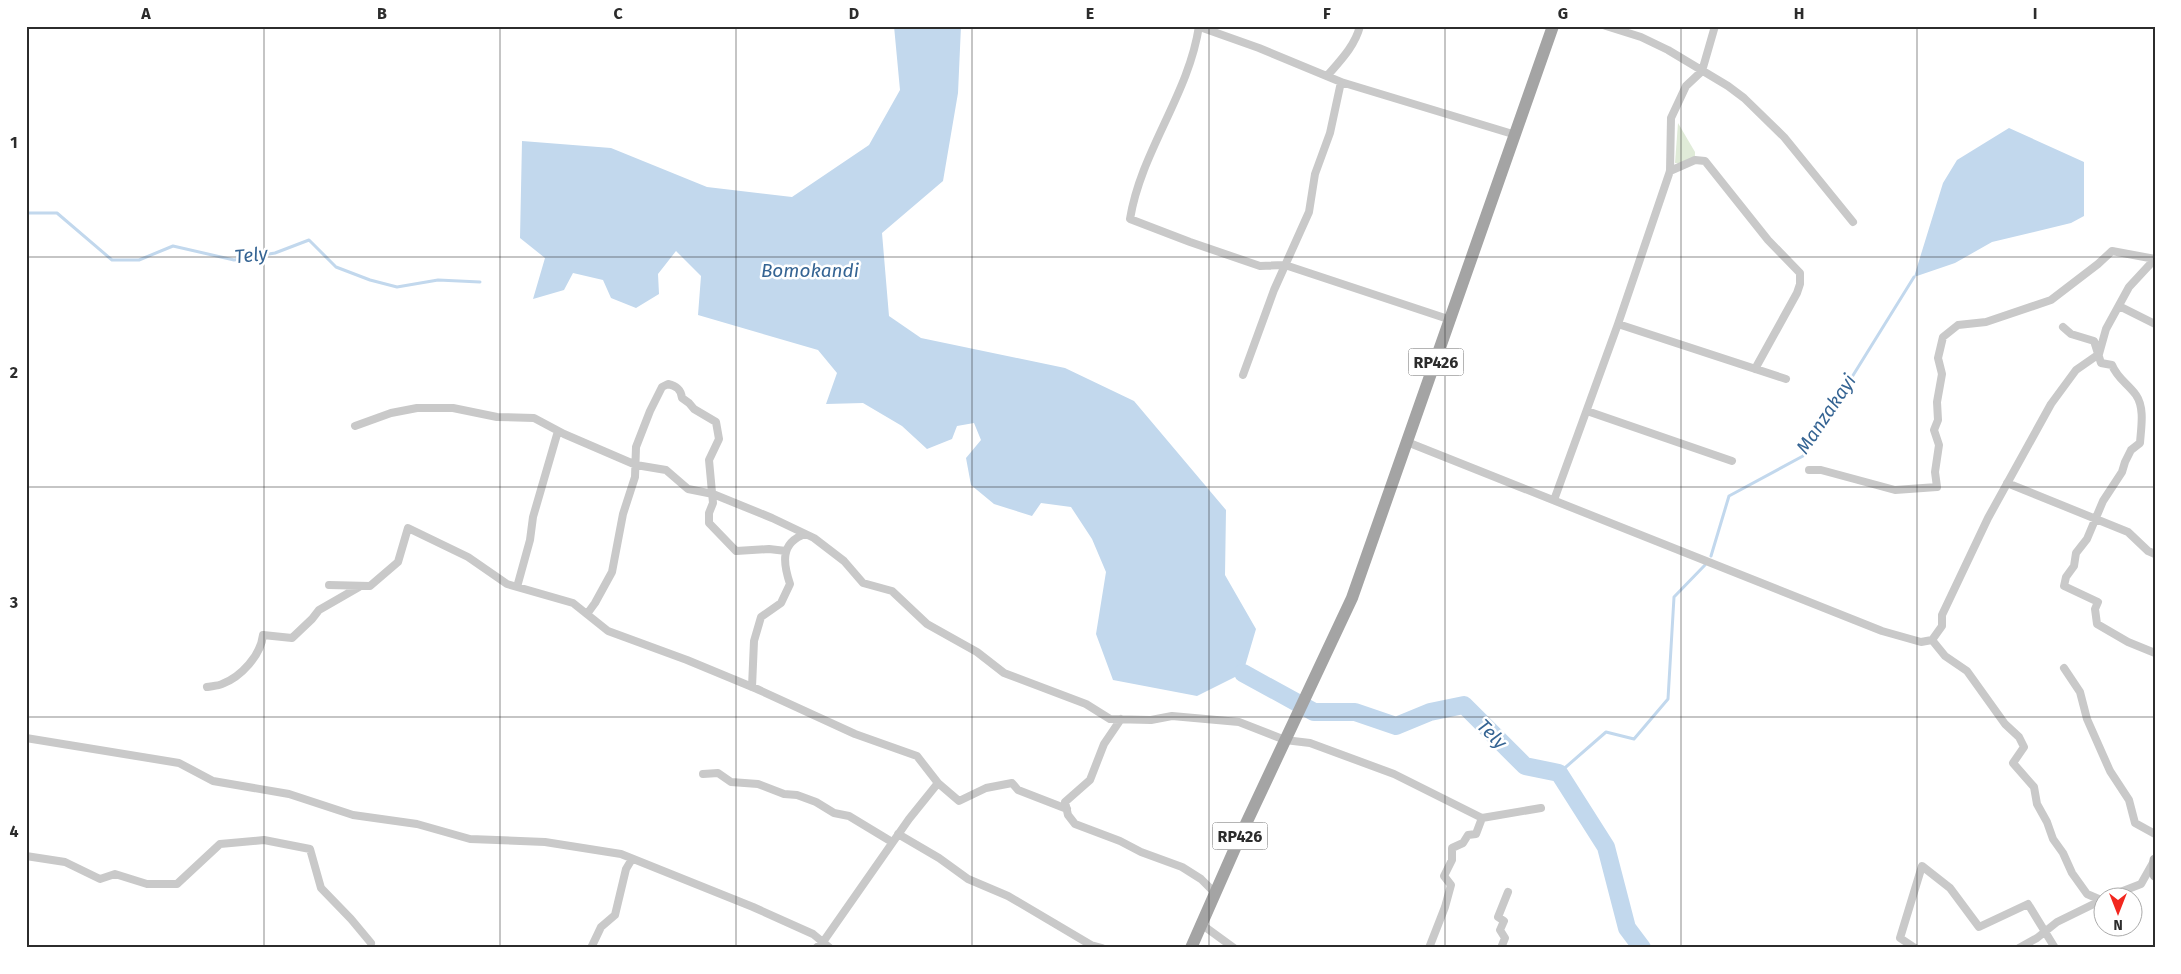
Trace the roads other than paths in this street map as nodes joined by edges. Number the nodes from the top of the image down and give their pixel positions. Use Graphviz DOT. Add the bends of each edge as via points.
graph roads {
  1 [pos="1360,26"];
  2 [pos="1553,26"];
  3 [pos="1606,26"];
  4 [pos="1715,26"];
  5 [pos="1198,27"];
  6 [pos="1702,71"];
  7 [pos="1327,76"];
  8 [pos="1341,82"];
  9 [pos="1516,135"];
  10 [pos="1670,171"];
  11 [pos="1853,222"];
  12 [pos="2155,260"];
  13 [pos="1285,266"];
  14 [pos="2119,306"];
  15 [pos="1451,320"];
  16 [pos="1618,324"];
  17 [pos="2155,324"];
  18 [pos="2063,327"];
  19 [pos="2099,354"];
  20 [pos="1755,369"];
  21 [pos="1243,375"];
  22 [pos="1786,379"];
  23 [pos="1587,411"];
  24 [pos="356,426"];
  25 [pos="558,431"];
  26 [pos="1407,442"];
  27 [pos="1732,460"];
  28 [pos="636,465"];
  29 [pos="1809,470"];
  30 [pos="2007,483"];
  31 [pos="713,494"];
  32 [pos="1554,500"];
  33 [pos="2095,520"];
  34 [pos="805,534"];
  35 [pos="786,551"];
  36 [pos="2155,554"];
  37 [pos="329,585"];
  38 [pos="360,586"];
  39 [pos="517,587"];
  40 [pos="587,614"];
  41 [pos="1932,640"];
  42 [pos="2155,653"];
  43 [pos="2064,668"];
  44 [pos="207,687"];
  45 [pos="752,687"];
  46 [pos="1121,719"];
  47 [pos="26,738"];
  48 [pos="1285,740"];
  49 [pos="703,774"];
  50 [pos="938,783"];
  51 [pos="1541,808"];
  52 [pos="1067,809"];
  53 [pos="1482,818"];
  54 [pos="898,834"];
  55 [pos="2155,834"];
  56 [pos="892,842"];
  57 [pos="26,856"];
  58 [pos="632,859"];
  59 [pos="2154,860"];
  60 [pos="2155,874"];
  61 [pos="2136,886"];
  62 [pos="1508,892"];
  63 [pos="1215,893"];
  64 [pos="2094,897"];
  65 [pos="2094,904"];
  66 [pos="603,914"];
  67 [pos="615,915"];
  68 [pos="1202,924"];
  69 [pos="2046,931"];
  70 [pos="823,942"];
  71 [pos="371,943"];
  72 [pos="591,948"];
  73 [pos="816,948"];
  74 [pos="830,948"];
  75 [pos="1102,948"];
  76 [pos="1191,948"];
  77 [pos="1234,948"];
  78 [pos="1429,948"];
  79 [pos="1501,948"];
  80 [pos="1915,948"];
  81 [pos="2019,948"];
  82 [pos="2055,948"];
  1 -- 7 [label="street" via="1345,56"];
  2 -- 9 [label="main road, RP426"];
  3 -- 6 [label="street" via="1641,37"];
  4 -- 6 [label="street"];
  5 -- 7 [label="street"];
  5 -- 13 [label="street" via="1192,61 1142,176 1130,219 1260,266"];
  6 -- 10 [label="street" via="1686,86 1671,118"];
  6 -- 11 [label="street" via="1744,98 1784,137"];
  7 -- 8 [label="street"];
  8 -- 9 [label="street"];
  8 -- 13 [label="street" via="1330,133 1315,174 1309,212"];
  9 -- 15 [label="main road, RP426"];
  10 -- 16 [label="street"];
  10 -- 20 [label="street" via="1695,160 1705,161 1768,240 1800,273 1797,293"];
  12 -- 14 [label="street" via="2129,287"];
  12 -- 29 [label="street" via="2112,251 2051,300 1986,322 1958,325 1943,338 1938,358 1942,374 1937,402 1938,420 1934,430 1939,444 1935,472 1937,487 1895,490 1821,470"];
  13 -- 15 [label="street"];
  13 -- 21 [label="street"];
  14 -- 17 [label="street"];
  14 -- 19 [label="street" via="2106,329"];
  15 -- 26 [label="main road, RP426"];
  16 -- 20 [label="street"];
  16 -- 23 [label="street"];
  18 -- 19 [label="street" via="2071,334 2094,341"];
  19 -- 30 [label="street" via="2076,370 2051,404"];
  19 -- 33 [label="street" via="2101,363 2112,365 2116,375 2138,397 2141,411 2140,443 2131,450"];
  20 -- 22 [label="street"];
  23 -- 27 [label="street"];
  23 -- 32 [label="street"];
  24 -- 25 [label="street" via="391,412 453,408 497,417 534,418"];
  25 -- 28 [label="street"];
  25 -- 39 [label="street"];
  26 -- 32 [label="street"];
  26 -- 48 [label="main road, RP426" via="1352,598"];
  28 -- 31 [label="street" via="666,470 688,489"];
  28 -- 31 [label="street" via="636,447 662,387 668,384 676,386 682,398 694,409 716,422 719,440 710,460"];
  28 -- 40 [label="street" via="622,514 612,572"];
  30 -- 33 [label="street"];
  30 -- 41 [label="street" via="1942,614 1942,626"];
  31 -- 34 [label="street"];
  31 -- 35 [label="street" via="709,523 731,548 736,551"];
  32 -- 41 [label="street" via="1882,631 1921,642"];
  33 -- 36 [label="street" via="2128,532"];
  33 -- 42 [label="street" via="2076,554 2064,586 2098,602 2095,610 2097,624"];
  34 -- 35 [label="street" via="795,538"];
  34 -- 46 [label="street" via="844,560 863,583 892,591 927,624 978,652 1004,673 1086,704 1110,719"];
  35 -- 45 [label="street" via="785,570 790,584 780,602 761,617 754,641"];
  37 -- 38 [label="street"];
  38 -- 39 [label="street" via="370,586 398,562 408,528 468,557 507,584"];
  38 -- 44 [label="street" via="319,610 292,638 263,635 256,654 240,674 222,684"];
  39 -- 40 [label="street" via="573,603"];
  40 -- 45 [label="street" via="608,631"];
  41 -- 64 [label="street" via="1945,656 1967,671 2005,724 2019,737 2024,747 2013,763 2034,787 2037,804 2052,839 2072,873 2087,894"];
  43 -- 55 [label="street" via="2080,692 2087,719 2110,771 2129,800 2136,823"];
  45 -- 50 [label="street" via="855,734 917,756"];
  46 -- 48 [label="street" via="1151,720 1172,716 1238,722"];
  46 -- 52 [label="street" via="1104,744 1090,780 1065,802"];
  47 -- 58 [label="street" via="178,763 213,781 290,794 353,815 417,824 470,839 545,842 621,854"];
  48 -- 53 [label="street" via="1310,743 1394,774"];
  48 -- 63 [label="main road, RP426"];
  49 -- 56 [label="street" via="718,773 731,782 758,784 784,794 797,795 834,813 849,816"];
  50 -- 52 [label="street" via="959,801 986,788 1012,783 1018,790"];
  50 -- 54 [label="street"];
  51 -- 53 [label="street"];
  52 -- 63 [label="street" via="1075,824 1182,867"];
  53 -- 78 [label="street" via="1476,834 1468,835 1452,848 1452,860 1444,876 1451,885"];
  54 -- 56 [label="street"];
  54 -- 75 [label="street" via="968,878 1008,896 1091,946"];
  56 -- 70 [label="street"];
  57 -- 71 [label="street" via="65,862 100,879 114,874 147,884 177,884 220,844 264,840 310,849 321,888"];
  58 -- 67 [label="street" via="626,869"];
  58 -- 70 [label="street" via="753,907 813,934"];
  59 -- 60 [label="street"];
  59 -- 61 [label="street" via="2141,884"];
  62 -- 79 [label="street" via="1498,917 1504,921 1500,930 1505,938"];
  63 -- 68 [label="main road, RP426"];
  65 -- 69 [label="street"];
  66 -- 67 [label="street"];
  67 -- 72 [label="street" via="600,926"];
  68 -- 76 [label="main road, RP426"];
  68 -- 77 [label="street"];
  69 -- 80 [label="street" via="2028,904 1979,927 1950,888 1922,866 1900,938"];
  69 -- 81 [label="street"];
  69 -- 82 [label="street"];
  70 -- 73 [label="street"];
  70 -- 74 [label="street"];
}
